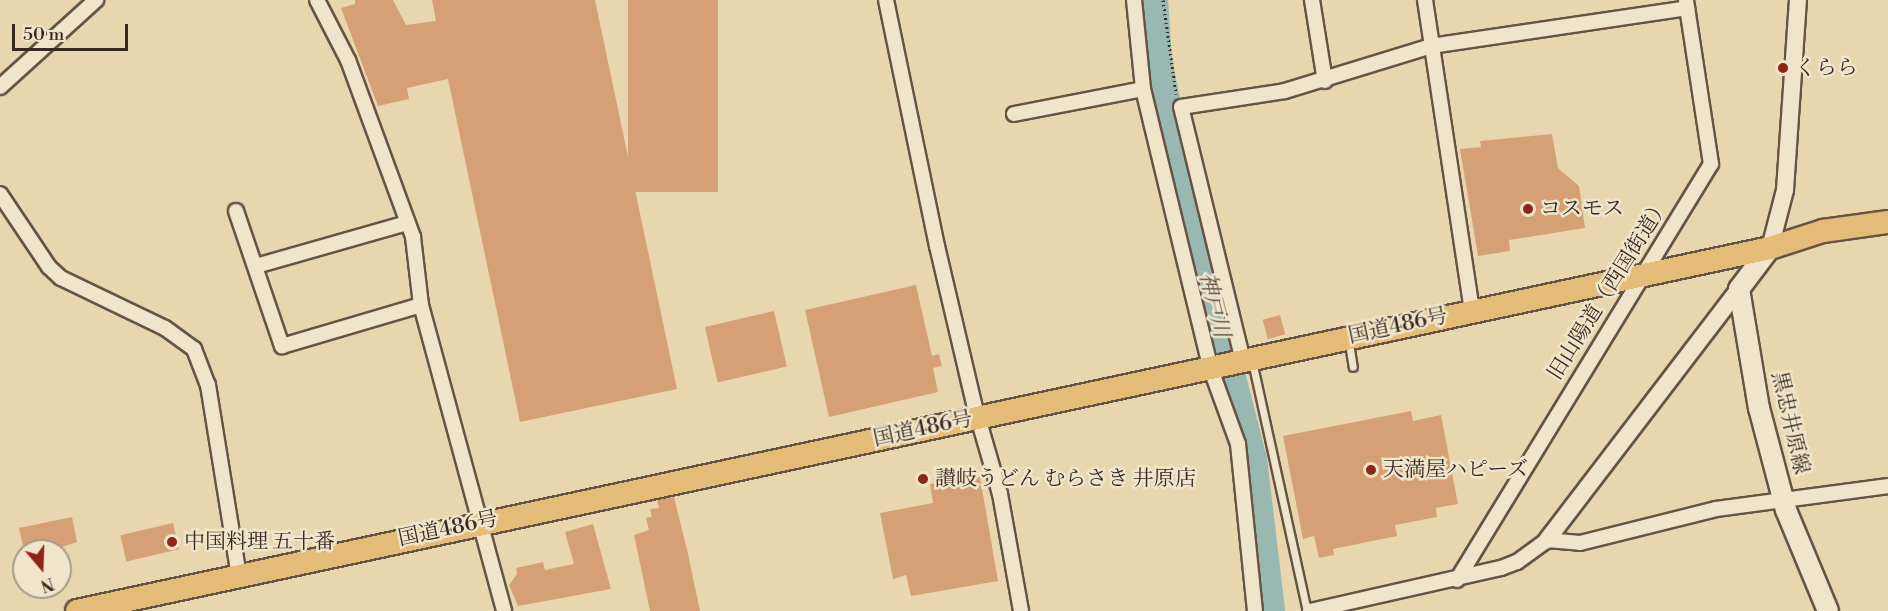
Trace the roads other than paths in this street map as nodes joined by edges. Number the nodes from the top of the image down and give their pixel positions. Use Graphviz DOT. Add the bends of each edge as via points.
graph roads {
  1 [pos="96,0"];
  2 [pos="317,0"];
  3 [pos="886,0"];
  4 [pos="1134,0"];
  5 [pos="1312,0"];
  6 [pos="1425,0"];
  7 [pos="1797,0"];
  8 [pos="1687,4"];
  9 [pos="1431,46"];
  10 [pos="1325,81"];
  11 [pos="0,87"];
  12 [pos="1143,89"];
  13 [pos="1014,114"];
  14 [pos="0,194"];
  15 [pos="236,212"];
  16 [pos="1888,222"];
  17 [pos="407,223"];
  18 [pos="1888,236"];
  19 [pos="1770,248"];
  20 [pos="256,266"];
  21 [pos="1642,273"];
  22 [pos="1739,289"];
  23 [pos="421,305"];
  24 [pos="1473,310"];
  25 [pos="1348,337"];
  26 [pos="1232,363"];
  27 [pos="1353,367"];
  28 [pos="980,418"];
  29 [pos="1888,486"];
  30 [pos="1783,498"];
  31 [pos="478,522"];
  32 [pos="1546,540"];
  33 [pos="239,576"];
  34 [pos="1457,580"];
  35 [pos="77,611"];
  36 [pos="504,611"];
  37 [pos="1021,611"];
  38 [pos="1255,611"];
  39 [pos="1308,611"];
  40 [pos="1828,611"];
  1 -- 11 [label="street"];
  2 -- 17 [label="street" via="348,60"];
  3 -- 28 [label="street" via="937,246"];
  4 -- 12 [label="street"];
  5 -- 10 [label="street"];
  6 -- 9 [label="street"];
  7 -- 19 [label="street" via="1785,190"];
  8 -- 9 [label="street"];
  8 -- 21 [label="street, 旧山陽道（西国街道）" via="1711,164"];
  9 -- 10 [label="street"];
  9 -- 24 [label="street"];
  10 -- 26 [label="street" via="1181,107"];
  12 -- 13 [label="street"];
  12 -- 26 [label="street"];
  14 -- 33 [label="street" via="49,267 61,278 165,328 194,349 208,385"];
  15 -- 20 [label="street"];
  16 -- 19 [label="highway, 国道486号" via="1823,231"];
  17 -- 20 [label="street"];
  17 -- 23 [label="street" via="413,237"];
  18 -- 19 [label="highway, 国道486号" via="1797,249"];
  19 -- 21 [label="highway, 国道486号"];
  19 -- 22 [label="main road"];
  20 -- 23 [label="street" via="282,346"];
  21 -- 24 [label="highway, 国道486号"];
  21 -- 34 [label="street, 旧山陽道（西国街道）"];
  22 -- 30 [label="main road, 黒忠井原線" via="1759,408"];
  22 -- 32 [label="street"];
  23 -- 31 [label="street"];
  24 -- 25 [label="highway, 国道486号"];
  25 -- 26 [label="highway, 国道486号"];
  25 -- 27 [label="lane"];
  26 -- 28 [label="highway, 国道486号"];
  26 -- 38 [label="street"];
  26 -- 39 [label="lane"];
  28 -- 31 [label="highway, 国道486号"];
  28 -- 37 [label="street" via="1000,494"];
  29 -- 30 [label="street"];
  30 -- 32 [label="street" via="1716,509 1580,543"];
  30 -- 40 [label="main road, 黒忠井原線"];
  31 -- 33 [label="highway, 国道486号"];
  31 -- 36 [label="street"];
  32 -- 34 [label="street" via="1518,562"];
  33 -- 35 [label="highway, 国道486号"];
  34 -- 39 [label="street"];
}
